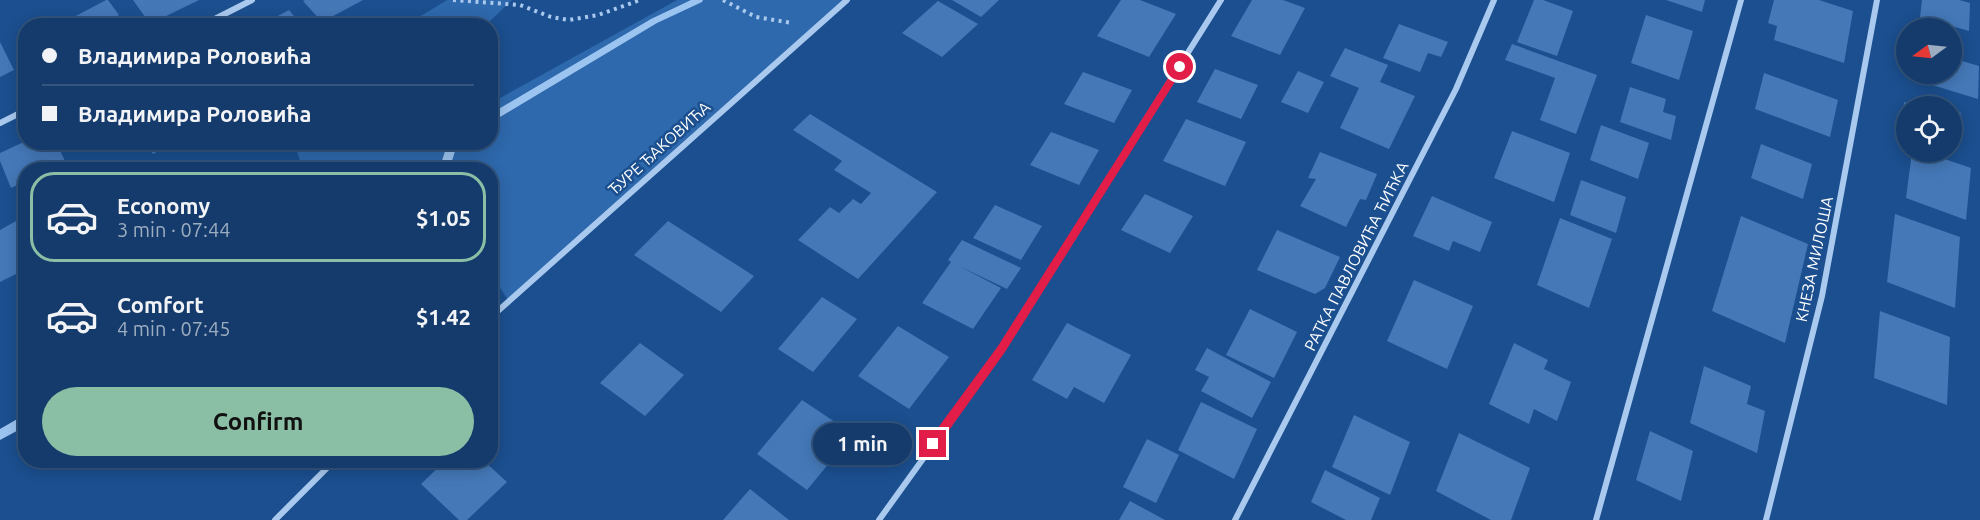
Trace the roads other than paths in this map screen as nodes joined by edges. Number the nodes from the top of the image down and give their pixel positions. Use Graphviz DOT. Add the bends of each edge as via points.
graph roads {
  1 [pos="252,0"];
  2 [pos="847,0"];
  3 [pos="1221,0"];
  4 [pos="1494,0"];
  5 [pos="1741,0"];
  6 [pos="1877,0"];
  7 [pos="217,18"];
  8 [pos="18,115"];
  9 [pos="0,123"];
  10 [pos="498,311"];
  11 [pos="327,468"];
  12 [pos="278,519"];
  13 [pos="879,520"];
  14 [pos="1235,520"];
  15 [pos="1596,520"];
  16 [pos="1766,520"];
  1 -- 7 [label="street"];
  2 -- 10 [label="street, ЂУРЕ ЂАКОВИЋА"];
  3 -- 13 [label="street" via="1002,349"];
  4 -- 14 [label="street, РАТКА ПАВЛОВИЋА ЋИЋКА" via="1456,89"];
  5 -- 15 [label="street"];
  6 -- 16 [label="street, КНЕЗА МИЛОША" via="1822,296"];
  8 -- 9 [label="street"];
  11 -- 12 [label="street"];
}
